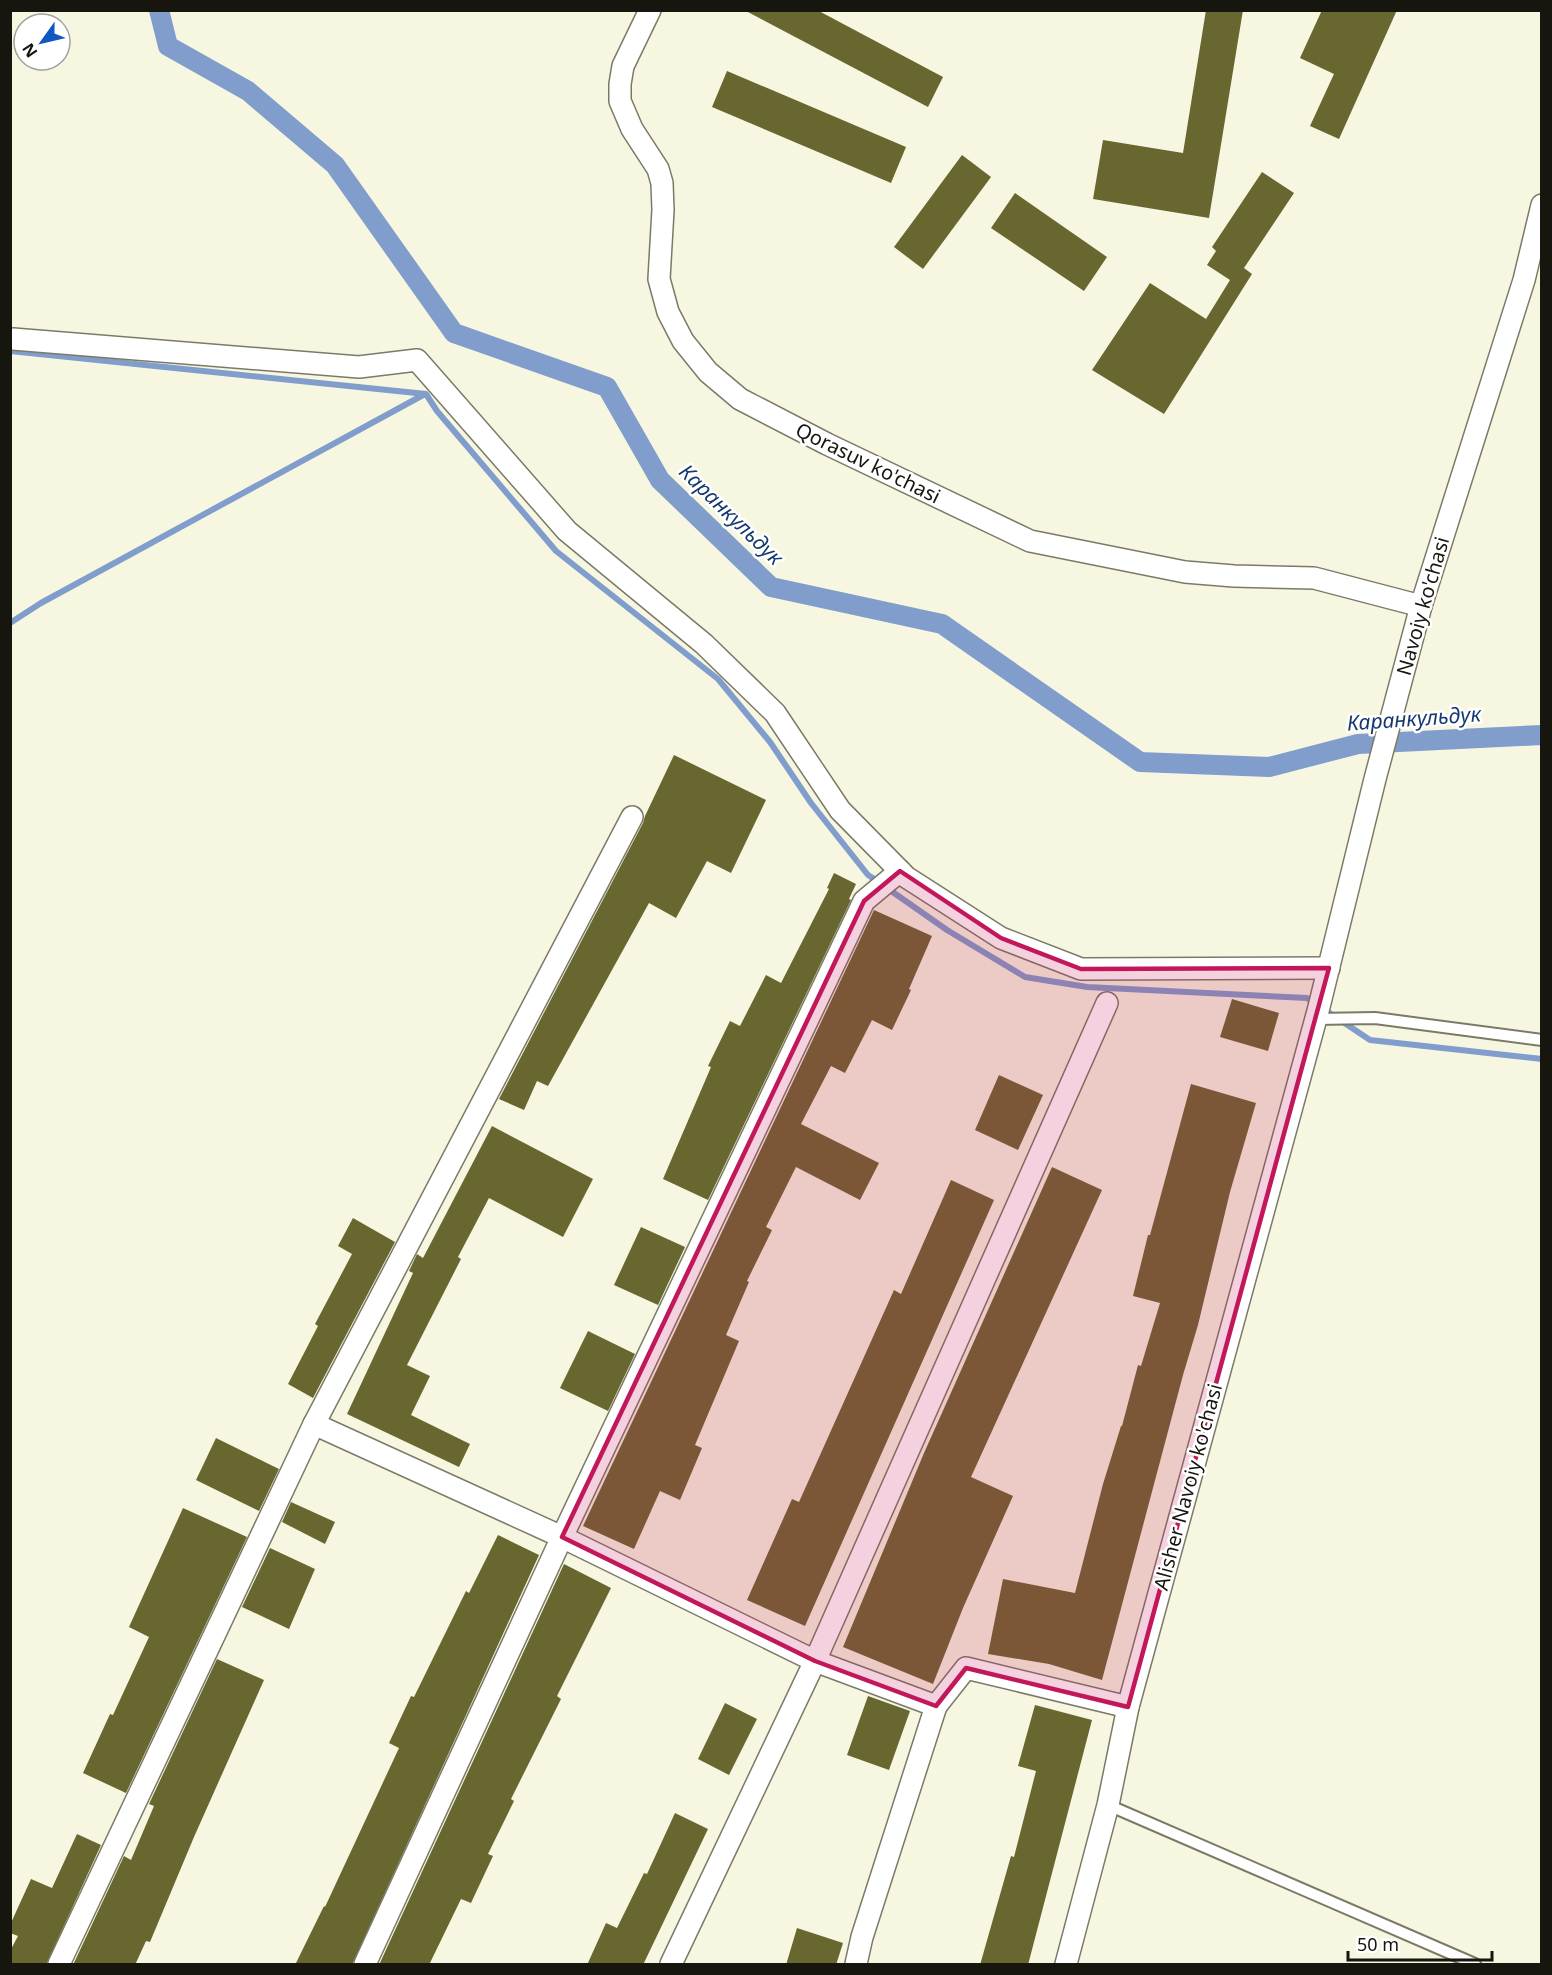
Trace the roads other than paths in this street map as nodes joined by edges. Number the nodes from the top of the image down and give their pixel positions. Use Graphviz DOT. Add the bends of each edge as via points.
graph roads {
  1 [pos="650,10"];
  2 [pos="1542,205"];
  3 [pos="1533,281"];
  4 [pos="13,339"];
  5 [pos="1421,606"];
  6 [pos="632,817"];
  7 [pos="900,871"];
  8 [pos="1329,968"];
  9 [pos="1107,1004"];
  10 [pos="1317,1015"];
  11 [pos="1542,1040"];
  12 [pos="314,1424"];
  13 [pos="562,1536"];
  14 [pos="815,1662"];
  15 [pos="936,1706"];
  16 [pos="1128,1707"];
  17 [pos="1108,1805"];
  18 [pos="59,1965"];
  19 [pos="365,1965"];
  20 [pos="671,1965"];
  21 [pos="855,1965"];
  22 [pos="1066,1965"];
  23 [pos="1475,1965"];
  1 -- 5 [label="street, Qorasuv ko'chasi" via="623,66 620,101 662,183 659,279 668,312 683,341 708,372 740,399 1030,541 1185,572 1314,578"];
  2 -- 3 [label="street, Navoiy ko'chasi"];
  3 -- 5 [label="street, Navoiy ko'chasi"];
  4 -- 7 [label="street" via="359,367 417,360 567,531 704,644 775,713 840,810"];
  5 -- 8 [label="street, Navoiy ko'chasi"];
  6 -- 12 [label="street"];
  7 -- 8 [label="street" via="1000,938 1081,969"];
  7 -- 13 [label="street" via="864,901"];
  8 -- 10 [label="street, Navoiy ko'chasi"];
  9 -- 14 [label="street"];
  10 -- 11 [label="lane" via="1376,1018"];
  10 -- 16 [label="street, Alisher Navoiy ko'chasi"];
  12 -- 13 [label="street"];
  12 -- 18 [label="street"];
  13 -- 14 [label="street"];
  13 -- 19 [label="street"];
  14 -- 15 [label="street"];
  14 -- 20 [label="street"];
  15 -- 16 [label="street" via="966,1668"];
  15 -- 21 [label="street"];
  16 -- 17 [label="street, Alisher Navoiy ko'chasi"];
  17 -- 22 [label="street, Alisher Navoiy ko'chasi"];
  17 -- 23 [label="lane"];
}
